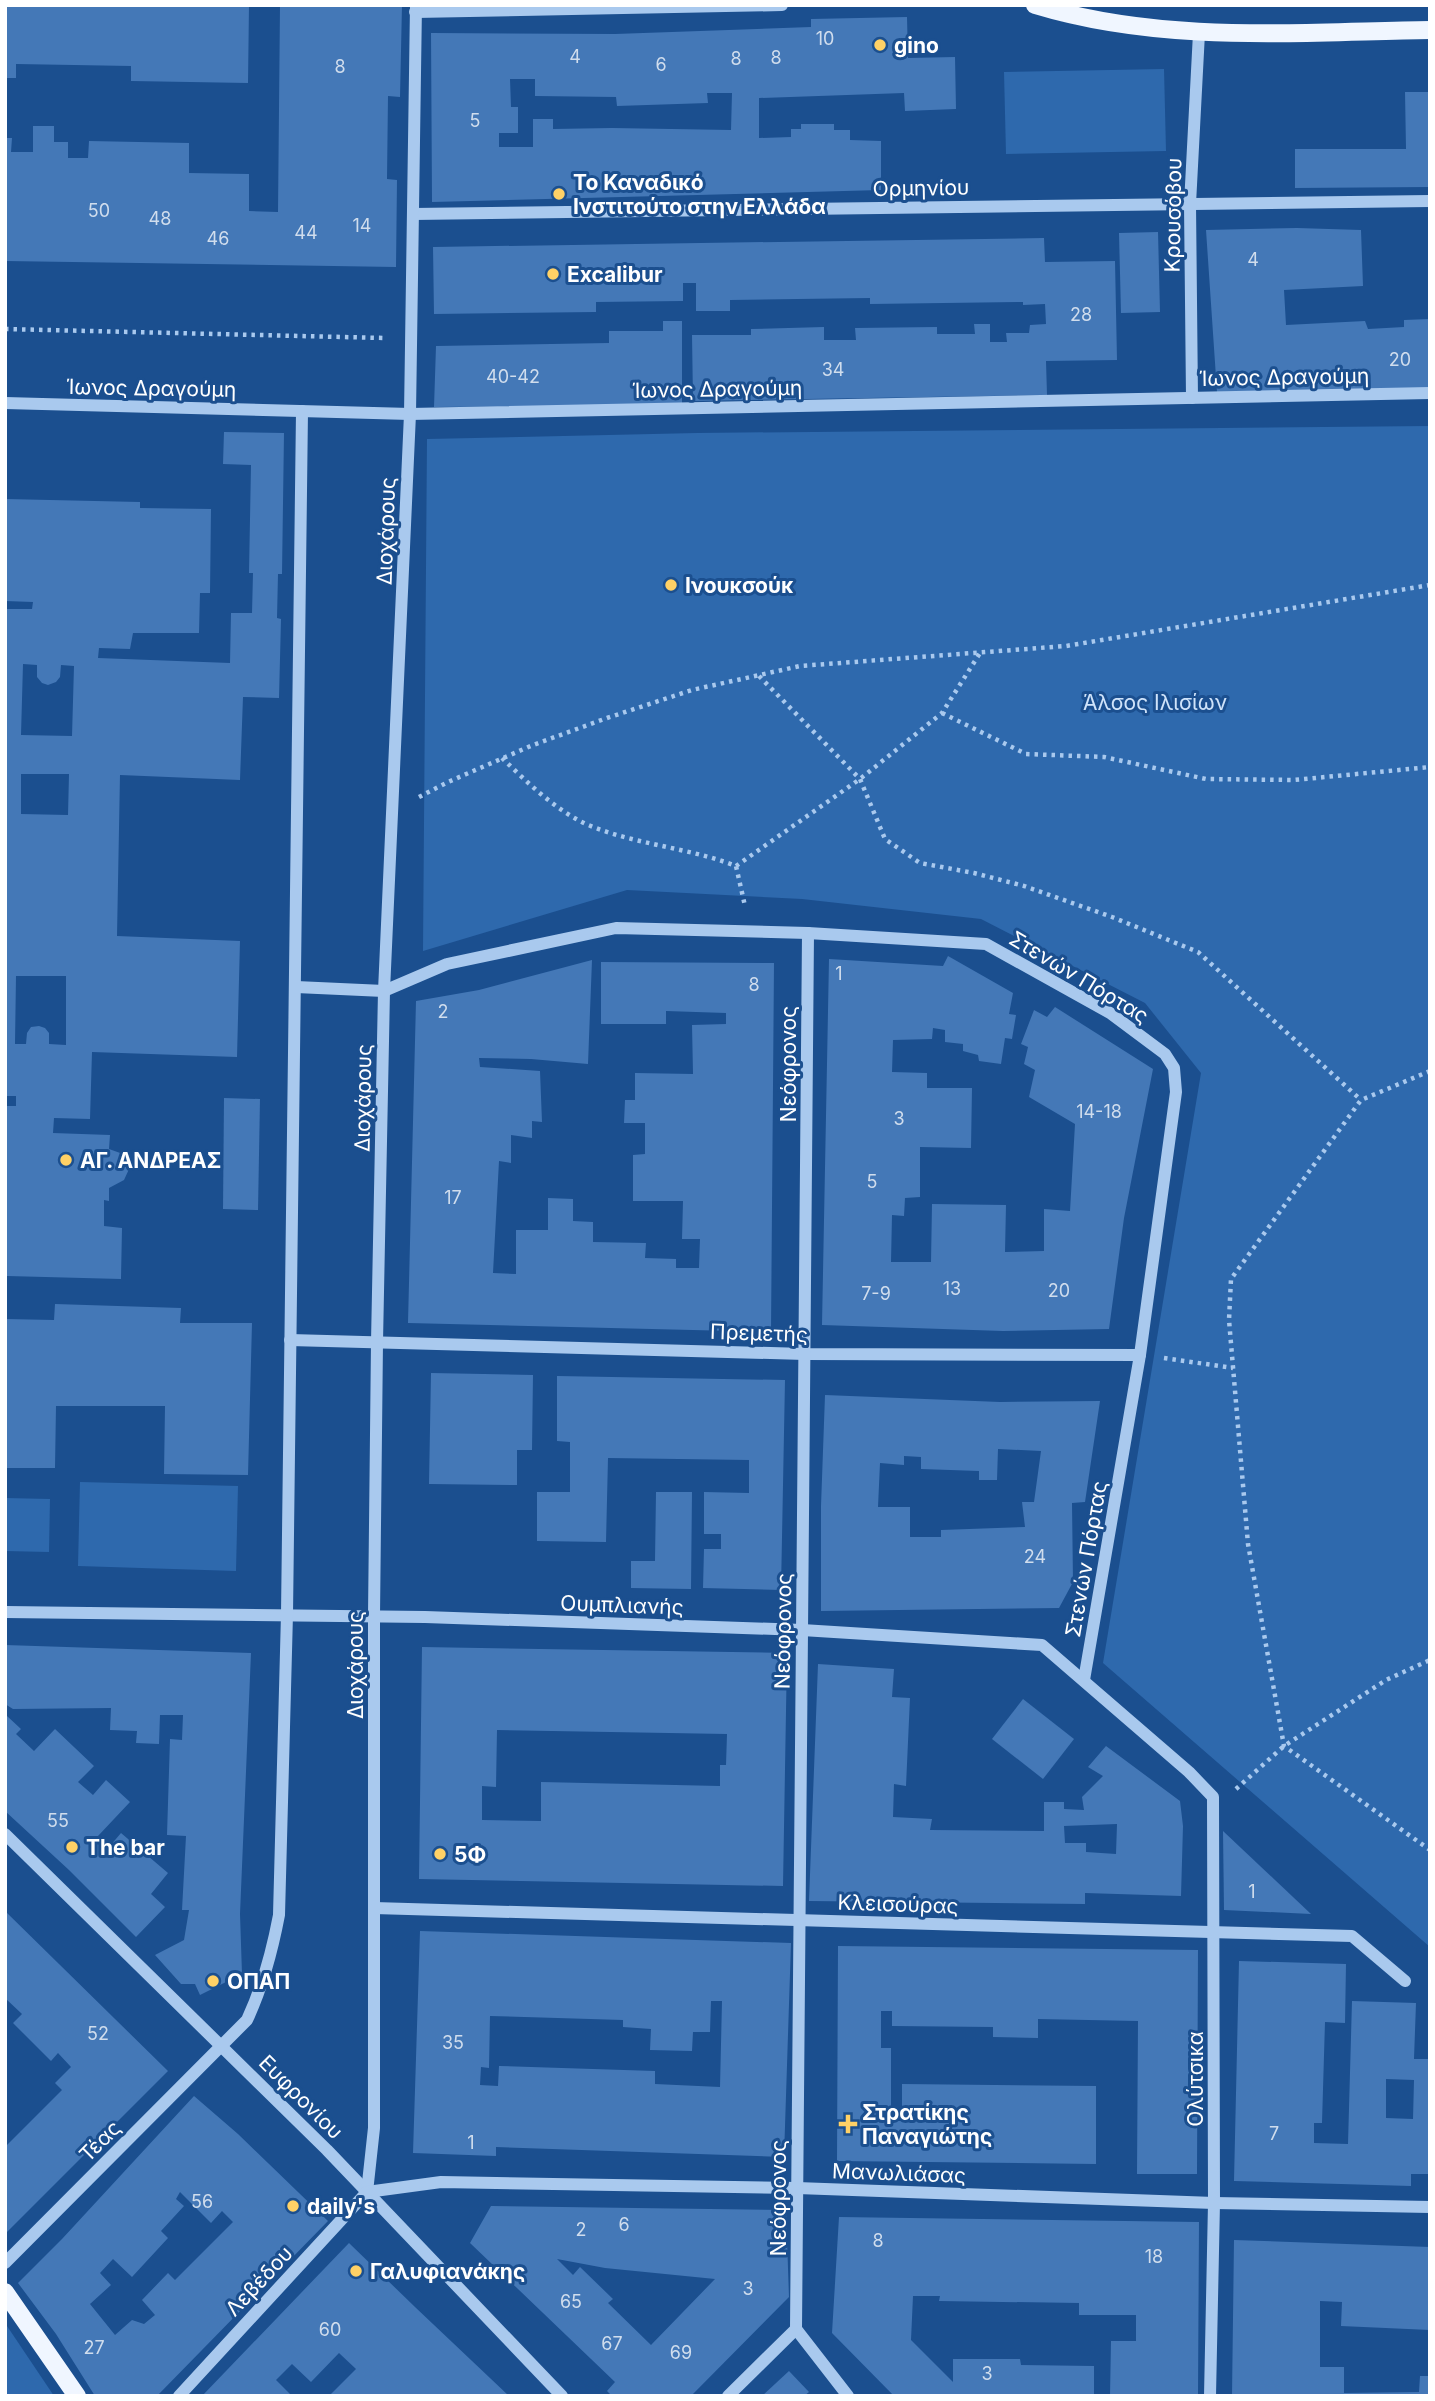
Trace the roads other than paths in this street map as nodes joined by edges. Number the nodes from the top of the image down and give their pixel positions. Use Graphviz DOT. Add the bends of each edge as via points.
graph roads {
  1 [pos="782,5"];
  2 [pos="1035,5"];
  3 [pos="415,9"];
  4 [pos="1430,30"];
  5 [pos="1199,33"];
  6 [pos="1430,201"];
  7 [pos="1190,204"];
  8 [pos="413,214"];
  9 [pos="1430,393"];
  10 [pos="1192,398"];
  11 [pos="5,403"];
  12 [pos="302,411"];
  13 [pos="410,414"];
  14 [pos="808,933"];
  15 [pos="296,987"];
  16 [pos="384,991"];
  17 [pos="289,1339"];
  18 [pos="377,1342"];
  19 [pos="805,1354"];
  20 [pos="1140,1355"];
  21 [pos="5,1612"];
  22 [pos="287,1614"];
  23 [pos="374,1616"];
  24 [pos="802,1630"];
  25 [pos="1084,1680"];
  26 [pos="1189,1772"];
  27 [pos="5,1833"];
  28 [pos="373,1908"];
  29 [pos="800,1920"];
  30 [pos="1215,1932"];
  31 [pos="1405,1981"];
  32 [pos="222,2047"];
  33 [pos="797,2188"];
  34 [pos="367,2192"];
  35 [pos="1214,2203"];
  36 [pos="1430,2207"];
  37 [pos="5,2263"];
  38 [pos="5,2292"];
  39 [pos="796,2329"];
  40 [pos="77,2396"];
  41 [pos="179,2396"];
  42 [pos="562,2396"];
  43 [pos="728,2396"];
  44 [pos="848,2396"];
  45 [pos="1210,2396"];
  1 -- 3 [label="street"];
  2 -- 5 [label="main road" via="1103,22"];
  3 -- 8 [label="street, Διοχάρους"];
  4 -- 5 [label="main road"];
  5 -- 7 [label="street, Κρουσόβου"];
  6 -- 7 [label="street, Ορμηνίου"];
  7 -- 8 [label="street, Ορμηνίου"];
  7 -- 10 [label="street, Κρουσόβου"];
  8 -- 13 [label="street, Διοχάρους"];
  9 -- 10 [label="street, Ίωνος Δραγούμη"];
  10 -- 13 [label="street, Ίωνος Δραγούμη"];
  11 -- 12 [label="street, Ίωνος Δραγούμη"];
  12 -- 13 [label="street, Ίωνος Δραγούμη"];
  12 -- 15 [label="street"];
  13 -- 16 [label="street, Διοχάρους"];
  14 -- 16 [label="street, Στενών Πόρτας" via="617,928 447,964"];
  14 -- 19 [label="street, Νεόφρονος"];
  14 -- 20 [label="street, Στενών Πόρτας" via="986,944 1110,1013 1165,1054 1174,1068 1176,1092"];
  15 -- 16 [label="street"];
  15 -- 17 [label="street"];
  16 -- 18 [label="street, Διοχάρους"];
  17 -- 18 [label="street, Πρεμετής"];
  17 -- 22 [label="street"];
  18 -- 19 [label="street, Πρεμετής"];
  18 -- 23 [label="street, Διοχάρους"];
  19 -- 20 [label="street, Πρεμετής"];
  19 -- 24 [label="street, Νεόφρονος"];
  20 -- 25 [label="street, Στενών Πόρτας"];
  21 -- 22 [label="street, Ουμπλιανής"];
  22 -- 23 [label="street, Ουμπλιανής"];
  22 -- 32 [label="street" via="279,1915 261,1991 247,2020"];
  23 -- 24 [label="street, Ουμπλιανής"];
  23 -- 28 [label="street, Διοχάρους"];
  24 -- 25 [label="street, Ουμπλιανής" via="1042,1645"];
  24 -- 29 [label="street, Νεόφρονος"];
  25 -- 26 [label="street, Ουμπλιανής"];
  26 -- 30 [label="street, Ολύτσικα" via="1213,1797"];
  27 -- 32 [label="street, Ευφρονίου"];
  28 -- 29 [label="street, Κλεισούρας"];
  28 -- 34 [label="street, Διοχάρους" via="374,2128"];
  29 -- 30 [label="street, Κλεισούρας"];
  29 -- 33 [label="street, Νεόφρονος"];
  30 -- 31 [label="street, Κλεισούρας" via="1352,1936"];
  30 -- 35 [label="street, Ολύτσικα"];
  32 -- 34 [label="street, Ευφρονίου"];
  32 -- 37 [label="street, Τέας"];
  33 -- 34 [label="street, Μανωλιάσας" via="441,2182"];
  33 -- 35 [label="street, Μανωλιάσας"];
  33 -- 39 [label="street, Νεόφρονος"];
  34 -- 41 [label="street, Λεβέδου"];
  34 -- 42 [label="street, Ευφρονίου"];
  35 -- 36 [label="street, Μανωλιάσας"];
  35 -- 45 [label="street, Ολύτσικα"];
  38 -- 40 [label="main road"];
  39 -- 43 [label="street"];
  39 -- 44 [label="street"];
}
